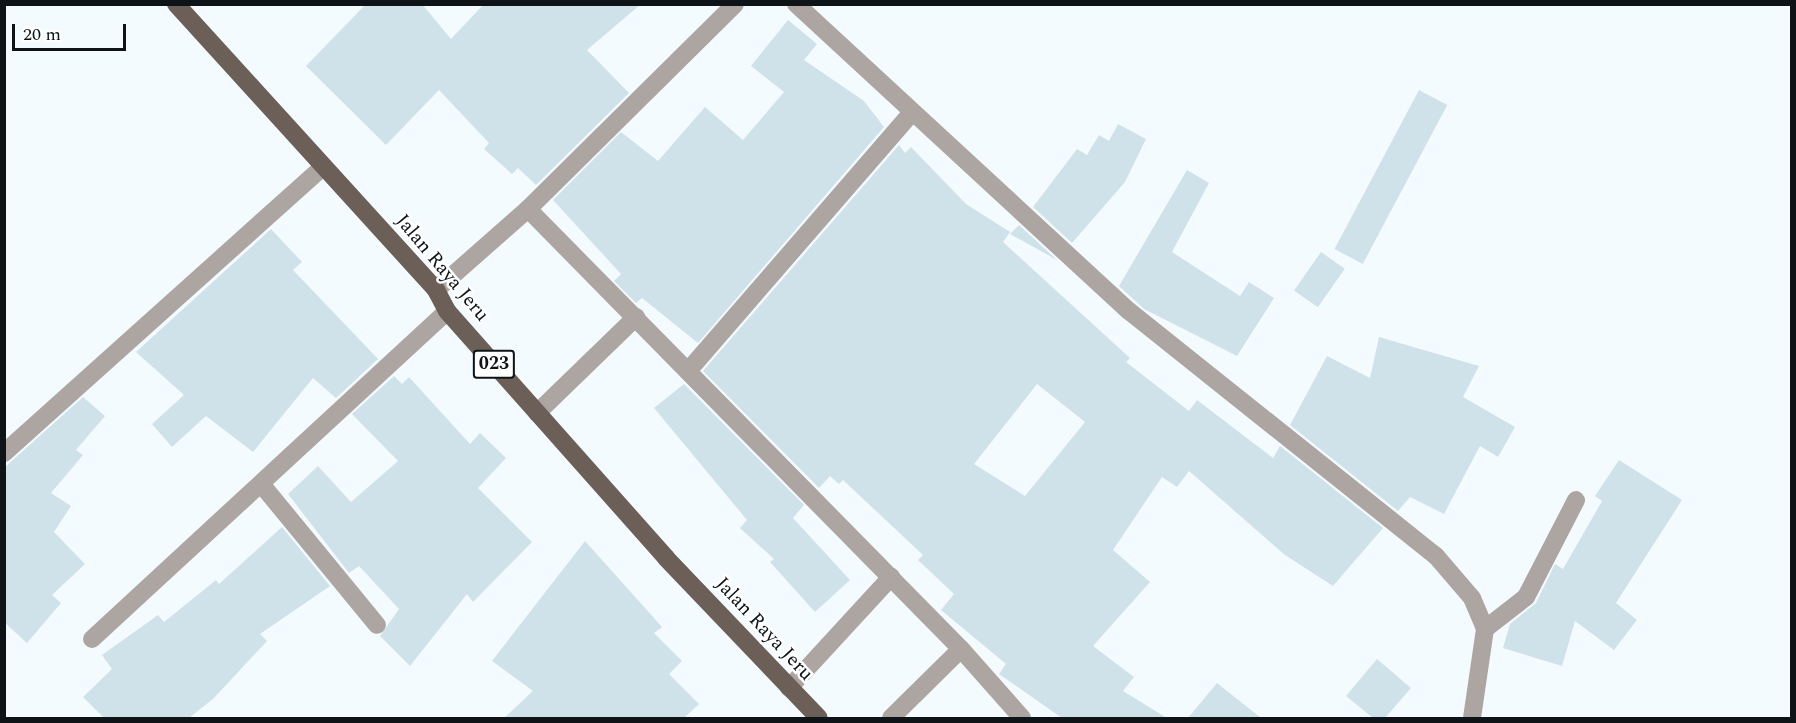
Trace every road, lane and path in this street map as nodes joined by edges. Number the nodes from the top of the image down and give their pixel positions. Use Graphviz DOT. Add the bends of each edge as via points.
graph roads {
  1 [pos="176,4"];
  2 [pos="735,4"];
  3 [pos="796,4"];
  4 [pos="912,112"];
  5 [pos="322,168"];
  6 [pos="528,209"];
  7 [pos="436,290"];
  8 [pos="447,310"];
  9 [pos="636,317"];
  10 [pos="688,371"];
  11 [pos="537,412"];
  12 [pos="4,453"];
  13 [pos="262,485"];
  14 [pos="1576,500"];
  15 [pos="891,577"];
  16 [pos="377,625"];
  17 [pos="1485,629"];
  18 [pos="92,639"];
  19 [pos="961,649"];
  20 [pos="789,688"];
  21 [pos="819,718"];
  22 [pos="891,718"];
  23 [pos="1022,718"];
  24 [pos="1472,718"];
  1 -- 5 [label="main road, Jalan Raya Jeru / 023"];
  2 -- 6 [label="street"];
  3 -- 4 [label="street"];
  4 -- 10 [label="street"];
  4 -- 17 [label="street" via="1129,311 1436,556 1472,598"];
  5 -- 7 [label="main road, Jalan Raya Jeru / 023"];
  5 -- 12 [label="street"];
  6 -- 7 [label="street"];
  6 -- 9 [label="street"];
  7 -- 8 [label="main road, Jalan Raya Jeru / 023"];
  8 -- 11 [label="main road, Jalan Raya Jeru / 023"];
  8 -- 13 [label="street"];
  9 -- 10 [label="street"];
  9 -- 11 [label="street"];
  10 -- 15 [label="street"];
  11 -- 20 [label="main road, Jalan Raya Jeru / 023"];
  13 -- 16 [label="street"];
  13 -- 18 [label="street"];
  14 -- 17 [label="street" via="1526,597"];
  15 -- 19 [label="street"];
  15 -- 20 [label="street"];
  17 -- 24 [label="street"];
  19 -- 22 [label="street"];
  19 -- 23 [label="street"];
  20 -- 21 [label="main road, Jalan Raya Jeru / 023"];
}
